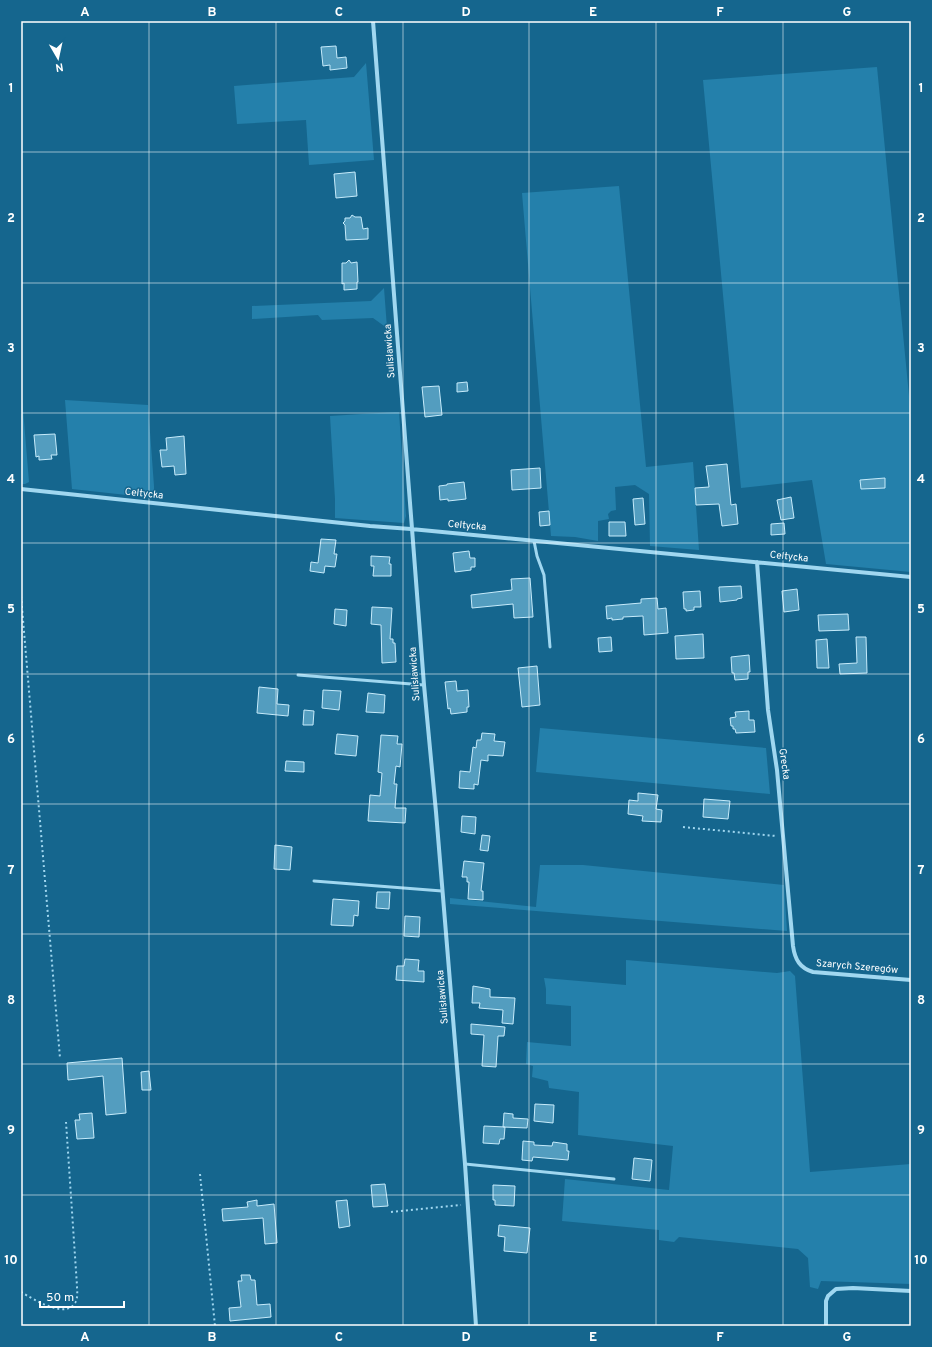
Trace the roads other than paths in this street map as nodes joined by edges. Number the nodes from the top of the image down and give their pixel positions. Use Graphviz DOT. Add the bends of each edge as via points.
graph roads {
  1 [pos="373,21"];
  2 [pos="21,489"];
  3 [pos="411,529"];
  4 [pos="534,541"];
  5 [pos="757,562"];
  6 [pos="911,577"];
  7 [pos="550,647"];
  8 [pos="298,675"];
  9 [pos="424,685"];
  10 [pos="314,881"];
  11 [pos="442,891"];
  12 [pos="802,966"];
  13 [pos="911,980"];
  14 [pos="465,1164"];
  15 [pos="614,1179"];
  16 [pos="911,1291"];
  17 [pos="476,1326"];
  18 [pos="826,1326"];
  1 -- 3 [label="street, Sulisławicka"];
  2 -- 3 [label="street, Celtycka"];
  3 -- 4 [label="street, Celtycka"];
  3 -- 9 [label="street, Sulisławicka"];
  4 -- 5 [label="street, Celtycka"];
  4 -- 7 [label="lane" via="544,575"];
  5 -- 6 [label="street, Celtycka"];
  5 -- 12 [label="street, Grecka" via="768,710 784,836 793,946 796,958"];
  8 -- 9 [label="lane"];
  9 -- 11 [label="street, Sulisławicka"];
  10 -- 11 [label="lane"];
  11 -- 14 [label="street, Sulisławicka"];
  12 -- 13 [label="street, Szarych Szeregów" via="813,972"];
  14 -- 15 [label="lane"];
  14 -- 17 [label="street, Sulisławicka"];
  16 -- 18 [label="street" via="842,1288 832,1292 826,1301"];
}
